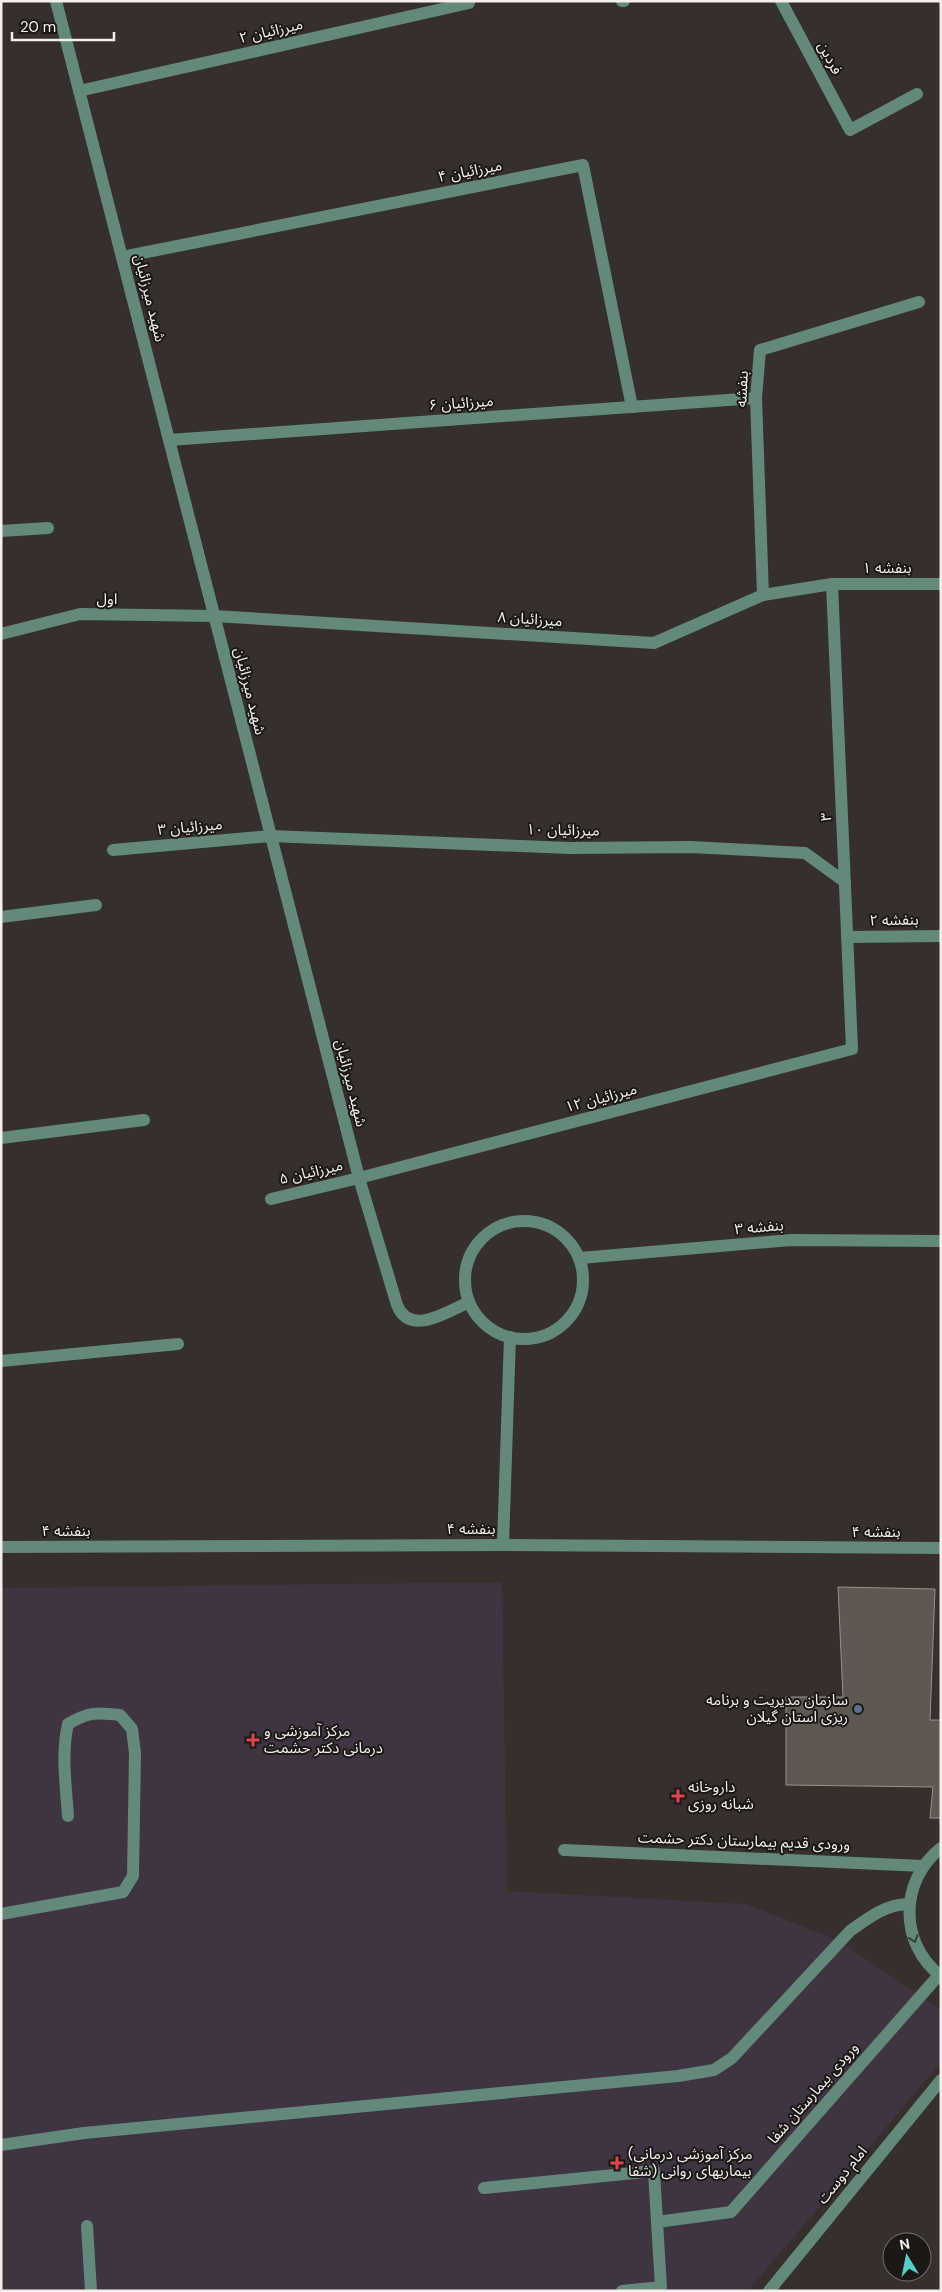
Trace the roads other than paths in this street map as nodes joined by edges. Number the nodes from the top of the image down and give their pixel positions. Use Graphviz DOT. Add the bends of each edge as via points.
graph roads {
  1 [pos="56,1"];
  2 [pos="781,1"];
  3 [pos="469,3"];
  4 [pos="80,91"];
  5 [pos="917,94"];
  6 [pos="122,257"];
  7 [pos="918,302"];
  8 [pos="756,398"];
  9 [pos="632,407"];
  10 [pos="169,440"];
  11 [pos="48,528"];
  12 [pos="1,531"];
  13 [pos="832,584"];
  14 [pos="941,584"];
  15 [pos="763,595"];
  16 [pos="214,616"];
  17 [pos="1,634"];
  18 [pos="271,836"];
  19 [pos="113,850"];
  20 [pos="845,882"];
  21 [pos="96,905"];
  22 [pos="1,917"];
  23 [pos="941,936"];
  24 [pos="847,937"];
  25 [pos="852,1049"];
  26 [pos="144,1120"];
  27 [pos="1,1138"];
  28 [pos="359,1178"];
  29 [pos="272,1198"];
  30 [pos="941,1241"];
  31 [pos="580,1258"];
  32 [pos="469,1302"];
  33 [pos="510,1337"];
  34 [pos="178,1344"];
  35 [pos="1,1361"];
  36 [pos="503,1545"];
  37 [pos="1,1547"];
  38 [pos="941,1548"];
  39 [pos="68,1816"];
  40 [pos="941,1848"];
  41 [pos="564,1850"];
  42 [pos="923,1866"];
  43 [pos="909,1904"];
  44 [pos="1,1914"];
  45 [pos="940,1976"];
  46 [pos="941,2080"];
  47 [pos="1,2145"];
  48 [pos="484,2188"];
  49 [pos="657,2222"];
  50 [pos="87,2226"];
  51 [pos="91,2291"];
  52 [pos="622,2291"];
  53 [pos="768,2291"];
  1 -- 4 [label="street, شهید میرزائیان"];
  2 -- 5 [label="street, فردین" via="850,130"];
  3 -- 4 [label="street, میرزائیان ۲"];
  4 -- 6 [label="street, شهید میرزائیان"];
  6 -- 9 [label="street, میرزائیان ۴" via="583,165"];
  6 -- 10 [label="street, شهید میرزائیان"];
  7 -- 8 [label="street, بنفشه" via="760,350"];
  8 -- 9 [label="street, میرزائیان ۶"];
  8 -- 15 [label="street, بنفشه"];
  9 -- 10 [label="street, میرزائیان ۶"];
  10 -- 16 [label="street, شهید میرزائیان"];
  11 -- 12 [label="street"];
  13 -- 14 [label="street, بنفشه ۱"];
  13 -- 15 [label="street, میرزائیان ۸"];
  13 -- 20 [label="street, ۳"];
  15 -- 16 [label="street, میرزائیان ۸" via="654,643"];
  16 -- 17 [label="street, اول" via="80,614"];
  16 -- 18 [label="street, شهید میرزائیان"];
  18 -- 19 [label="street, میرزائیان ۳"];
  18 -- 20 [label="street, میرزائیان ۱۰" via="569,848 690,847 805,853"];
  18 -- 28 [label="street, شهید میرزائیان"];
  20 -- 24 [label="street, ۳"];
  21 -- 22 [label="street"];
  23 -- 24 [label="street, بنفشه ۲"];
  24 -- 25 [label="street, ۳"];
  25 -- 28 [label="street, میرزائیان ۱۲"];
  26 -- 27 [label="street"];
  28 -- 29 [label="street, میرزائیان ۵"];
  28 -- 32 [label="street, شهید میرزائیان" via="400,1314 407,1320 431,1319"];
  30 -- 31 [label="street, بنفشه ۳" via="791,1240"];
  31 -- 32 [label="street" via="570,1243 549,1226 522,1220 503,1224 480,1241 470,1256 465,1283"];
  31 -- 33 [label="street" via="584,1277 582,1295 569,1319 537,1338"];
  32 -- 33 [label="street" via="485,1324"];
  33 -- 36 [label="street"];
  34 -- 35 [label="street"];
  36 -- 37 [label="street, بنفشه ۴"];
  36 -- 38 [label="street, بنفشه ۴"];
  39 -- 44 [label="street" via="64,1740 68,1724 83,1715 101,1712 120,1715 132,1729 135,1753 133,1876 123,1892"];
  40 -- 42 [label="street"];
  41 -- 42 [label="street, ورودی قدیم بیمارستان دکتر حشمت"];
  42 -- 43 [label="street" via="913,1885"];
  43 -- 45 [label="street, one-way" via="915,1943 926,1962"];
  43 -- 47 [label="street" via="898,1904 870,1916 850,1931 732,2058 714,2070 84,2133"];
  45 -- 49 [label="street, ورودی بیمارستان شفا" via="731,2212"];
  46 -- 53 [label="street, امام دوست"];
  48 -- 49 [label="street" via="654,2171"];
  49 -- 52 [label="street" via="661,2287"];
  50 -- 51 [label="street"];
}
